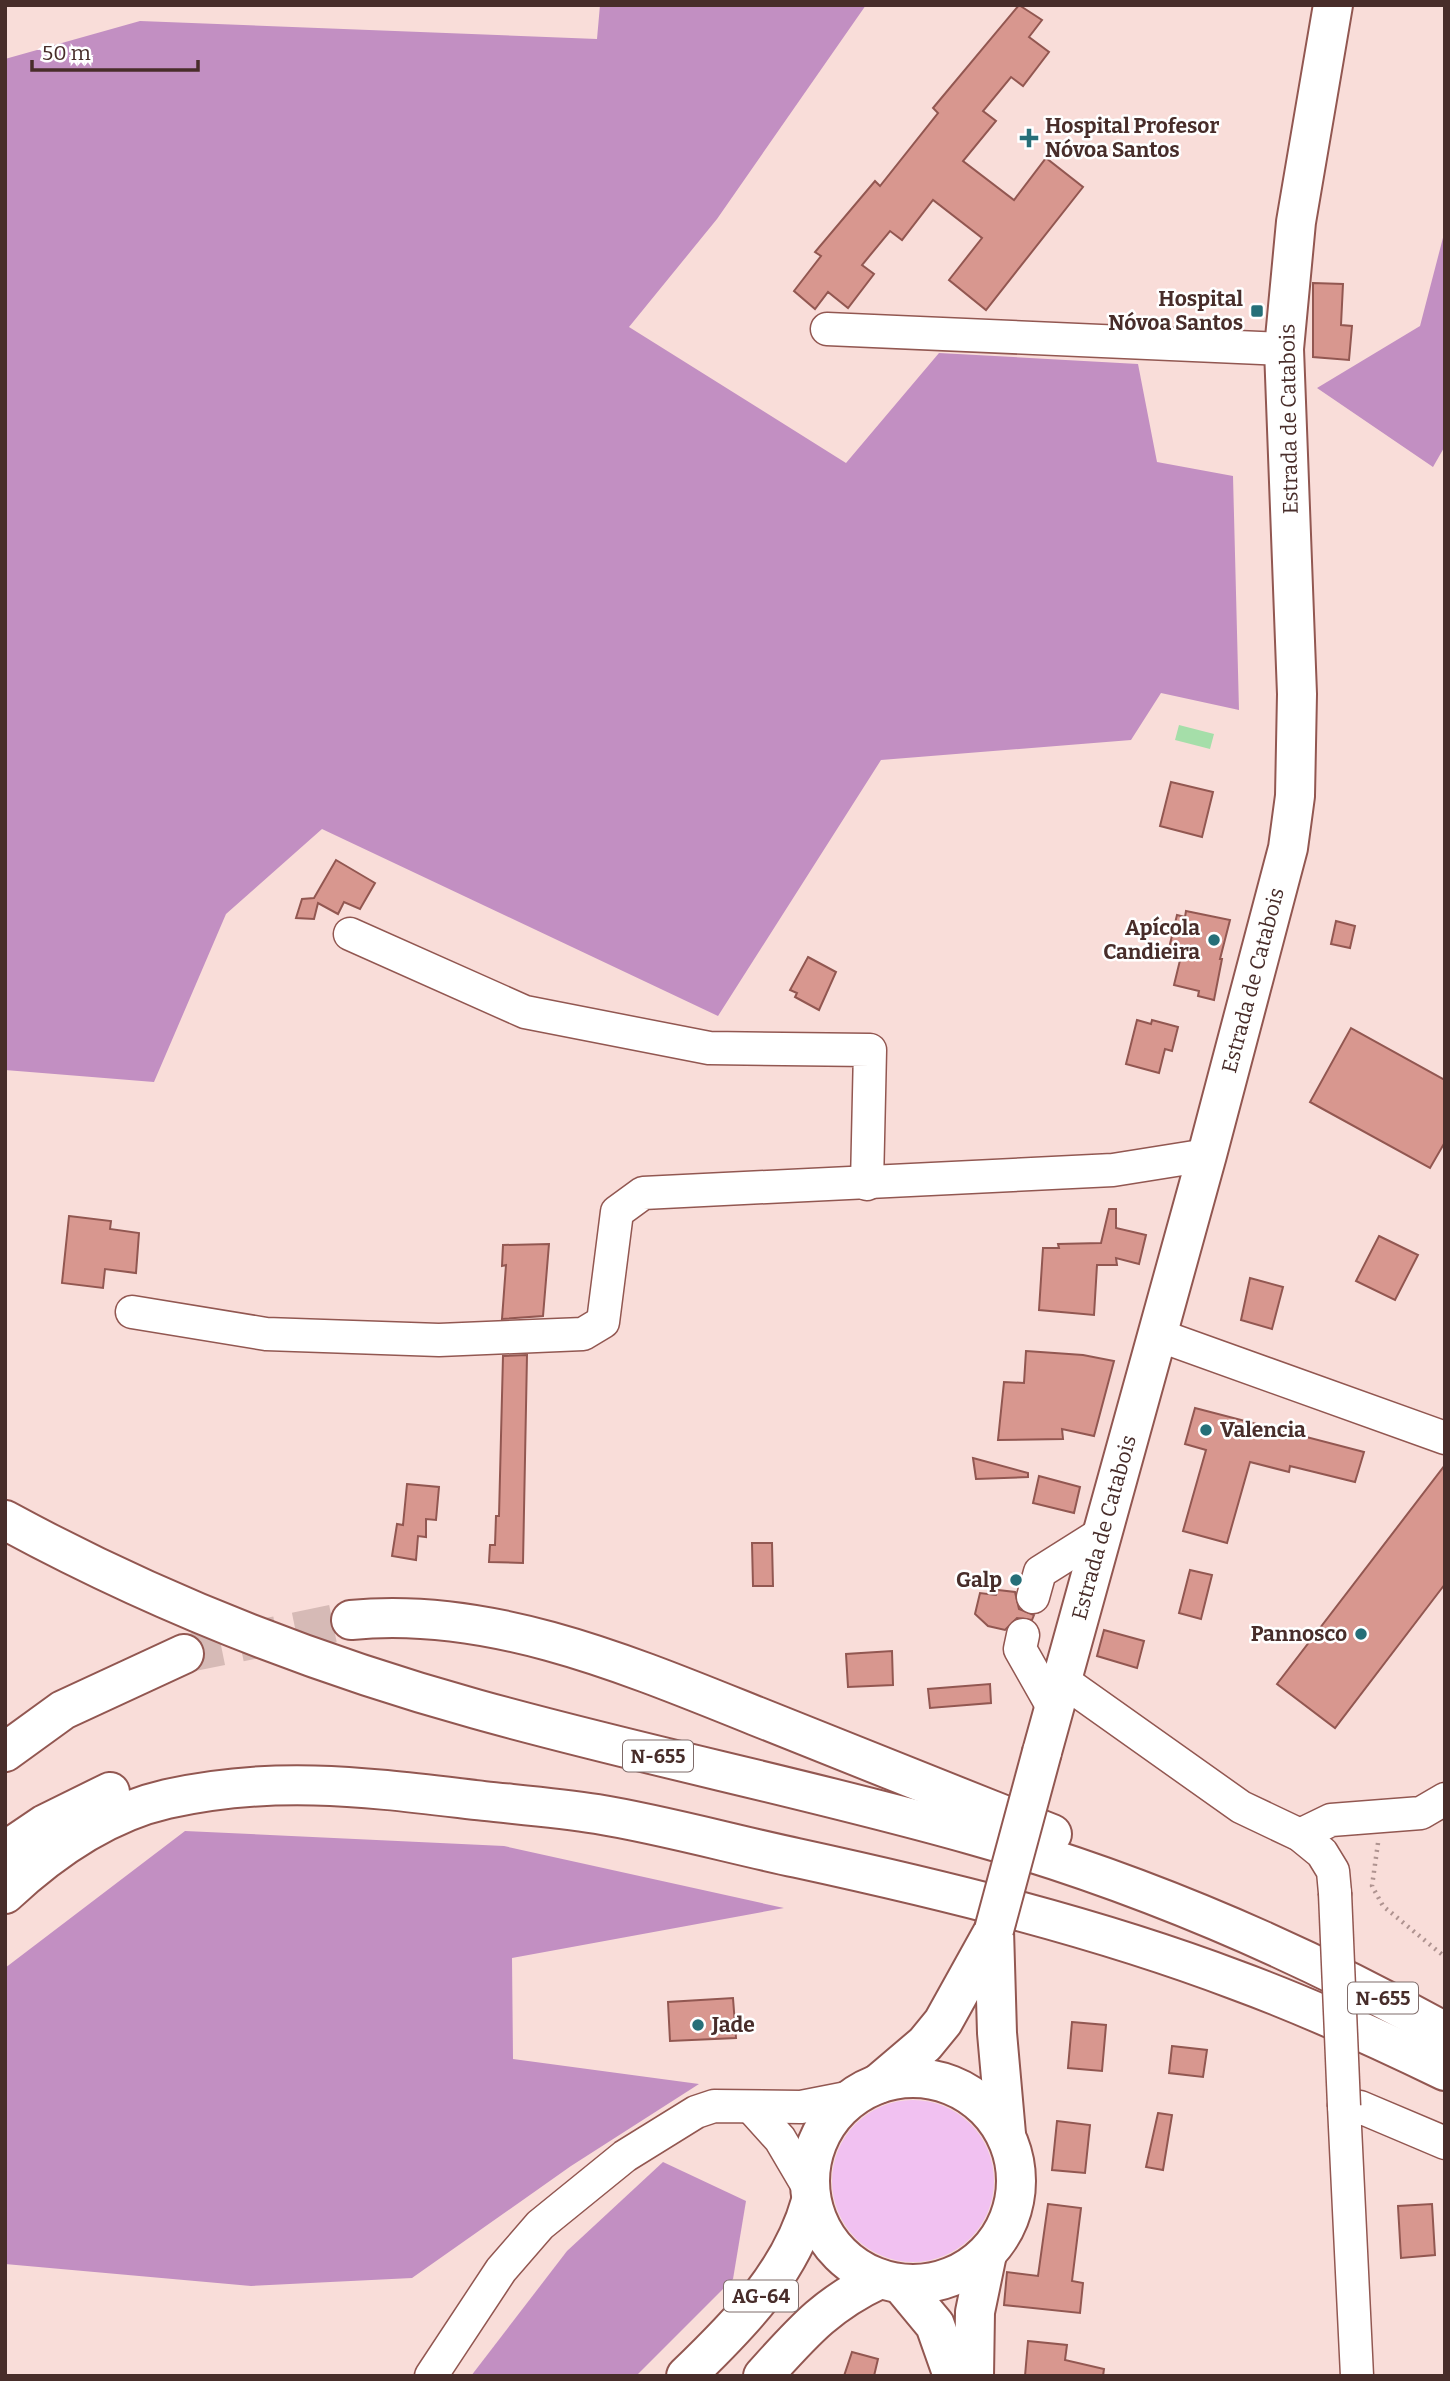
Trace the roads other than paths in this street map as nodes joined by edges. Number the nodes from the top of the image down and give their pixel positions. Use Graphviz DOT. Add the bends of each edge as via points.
graph roads {
  1 [pos="1333,5"];
  2 [pos="827,329"];
  3 [pos="1284,349"];
  4 [pos="350,934"];
  5 [pos="1207,1155"];
  6 [pos="867,1184"];
  7 [pos="132,1312"];
  8 [pos="1158,1335"];
  9 [pos="1445,1438"];
  10 [pos="5,1520"];
  11 [pos="1102,1533"];
  12 [pos="1033,1597"];
  13 [pos="351,1619"];
  14 [pos="1023,1635"];
  15 [pos="184,1654"];
  16 [pos="1058,1695"];
  17 [pos="5,1752"];
  18 [pos="1445,1799"];
  19 [pos="597,1814"];
  20 [pos="1300,1835"];
  21 [pos="5,1851"];
  22 [pos="5,1894"];
  23 [pos="994,1930"];
  24 [pos="1319,1967"];
  25 [pos="1445,2032"];
  26 [pos="1445,2071"];
  27 [pos="865,2090"];
  28 [pos="1344,2106"];
  29 [pos="752,2108"];
  30 [pos="1006,2134"];
  31 [pos="1445,2143"];
  32 [pos="810,2195"];
  33 [pos="987,2254"];
  34 [pos="891,2281"];
  35 [pos="431,2376"];
  36 [pos="686,2376"];
  37 [pos="763,2376"];
  38 [pos="954,2376"];
  39 [pos="974,2376"];
  40 [pos="1357,2376"];
  1 -- 3 [label="main road, Estrada de Catabois" via="1296,222"];
  2 -- 3 [label="street"];
  3 -- 5 [label="main road, Estrada de Catabois" via="1297,694 1295,796 1278,891"];
  4 -- 6 [label="street" via="525,1012 709,1048 870,1050"];
  5 -- 6 [label="street" via="1113,1170"];
  5 -- 8 [label="main road, Estrada de Catabois"];
  6 -- 7 [label="street" via="643,1193 617,1212 603,1322 583,1334 476,1340 267,1334"];
  8 -- 9 [label="street"];
  8 -- 11 [label="main road, Estrada de Catabois"];
  10 -- 24 [label="main road, N-655" via="153,1593 354,1671 502,1716 973,1834 1200,1914"];
  11 -- 12 [label="street" via="1040,1572"];
  11 -- 16 [label="main road, Estrada de Catabois"];
  13 -- 24 [label="main road" via="386,1616 506,1630 595,1654 1163,1880 1258,1923"];
  14 -- 16 [label="street" via="1020,1649"];
  15 -- 17 [label="main road" via="63,1710"];
  16 -- 20 [label="street" via="1086,1695 1241,1807"];
  16 -- 23 [label="main road, Estrada de Catabois, bridge"];
  18 -- 20 [label="street" via="1421,1812 1331,1820"];
  19 -- 21 [label="main road" via="376,1774 231,1768 106,1793"];
  19 -- 22 [label="main road" via="370,1788 296,1783 228,1788 163,1800 108,1820 59,1849"];
  19 -- 26 [label="main road" via="893,1879 1067,1926 1235,1979"];
  20 -- 28 [label="street, bridge" via="1322,1853 1333,1871"];
  23 -- 27 [label="main road" via="943,2022 925,2044"];
  23 -- 30 [label="main road"];
  24 -- 25 [label="main road, N-655"];
  27 -- 29 [label="street" via="801,2107"];
  27 -- 30 [label="main road" via="907,2078 937,2080 965,2091"];
  27 -- 32 [label="main road" via="833,2115 819,2138 811,2163"];
  28 -- 31 [label="street" via="1360,2107"];
  28 -- 40 [label="street"];
  29 -- 32 [label="street" via="780,2139"];
  29 -- 35 [label="street" via="714,2106 696,2112 625,2156 540,2225 501,2270"];
  30 -- 33 [label="main road" via="1017,2182 1013,2209"];
  32 -- 34 [label="main road" via="820,2227 835,2249 856,2267"];
  32 -- 36 [label="main road, AG-64" via="803,2231 776,2278"];
  33 -- 34 [label="main road" via="966,2270 935,2282"];
  33 -- 39 [label="main road" via="975,2312"];
  34 -- 37 [label="main road, AG-64" via="848,2295 819,2315"];
  34 -- 38 [label="main road" via="935,2325"];
}
